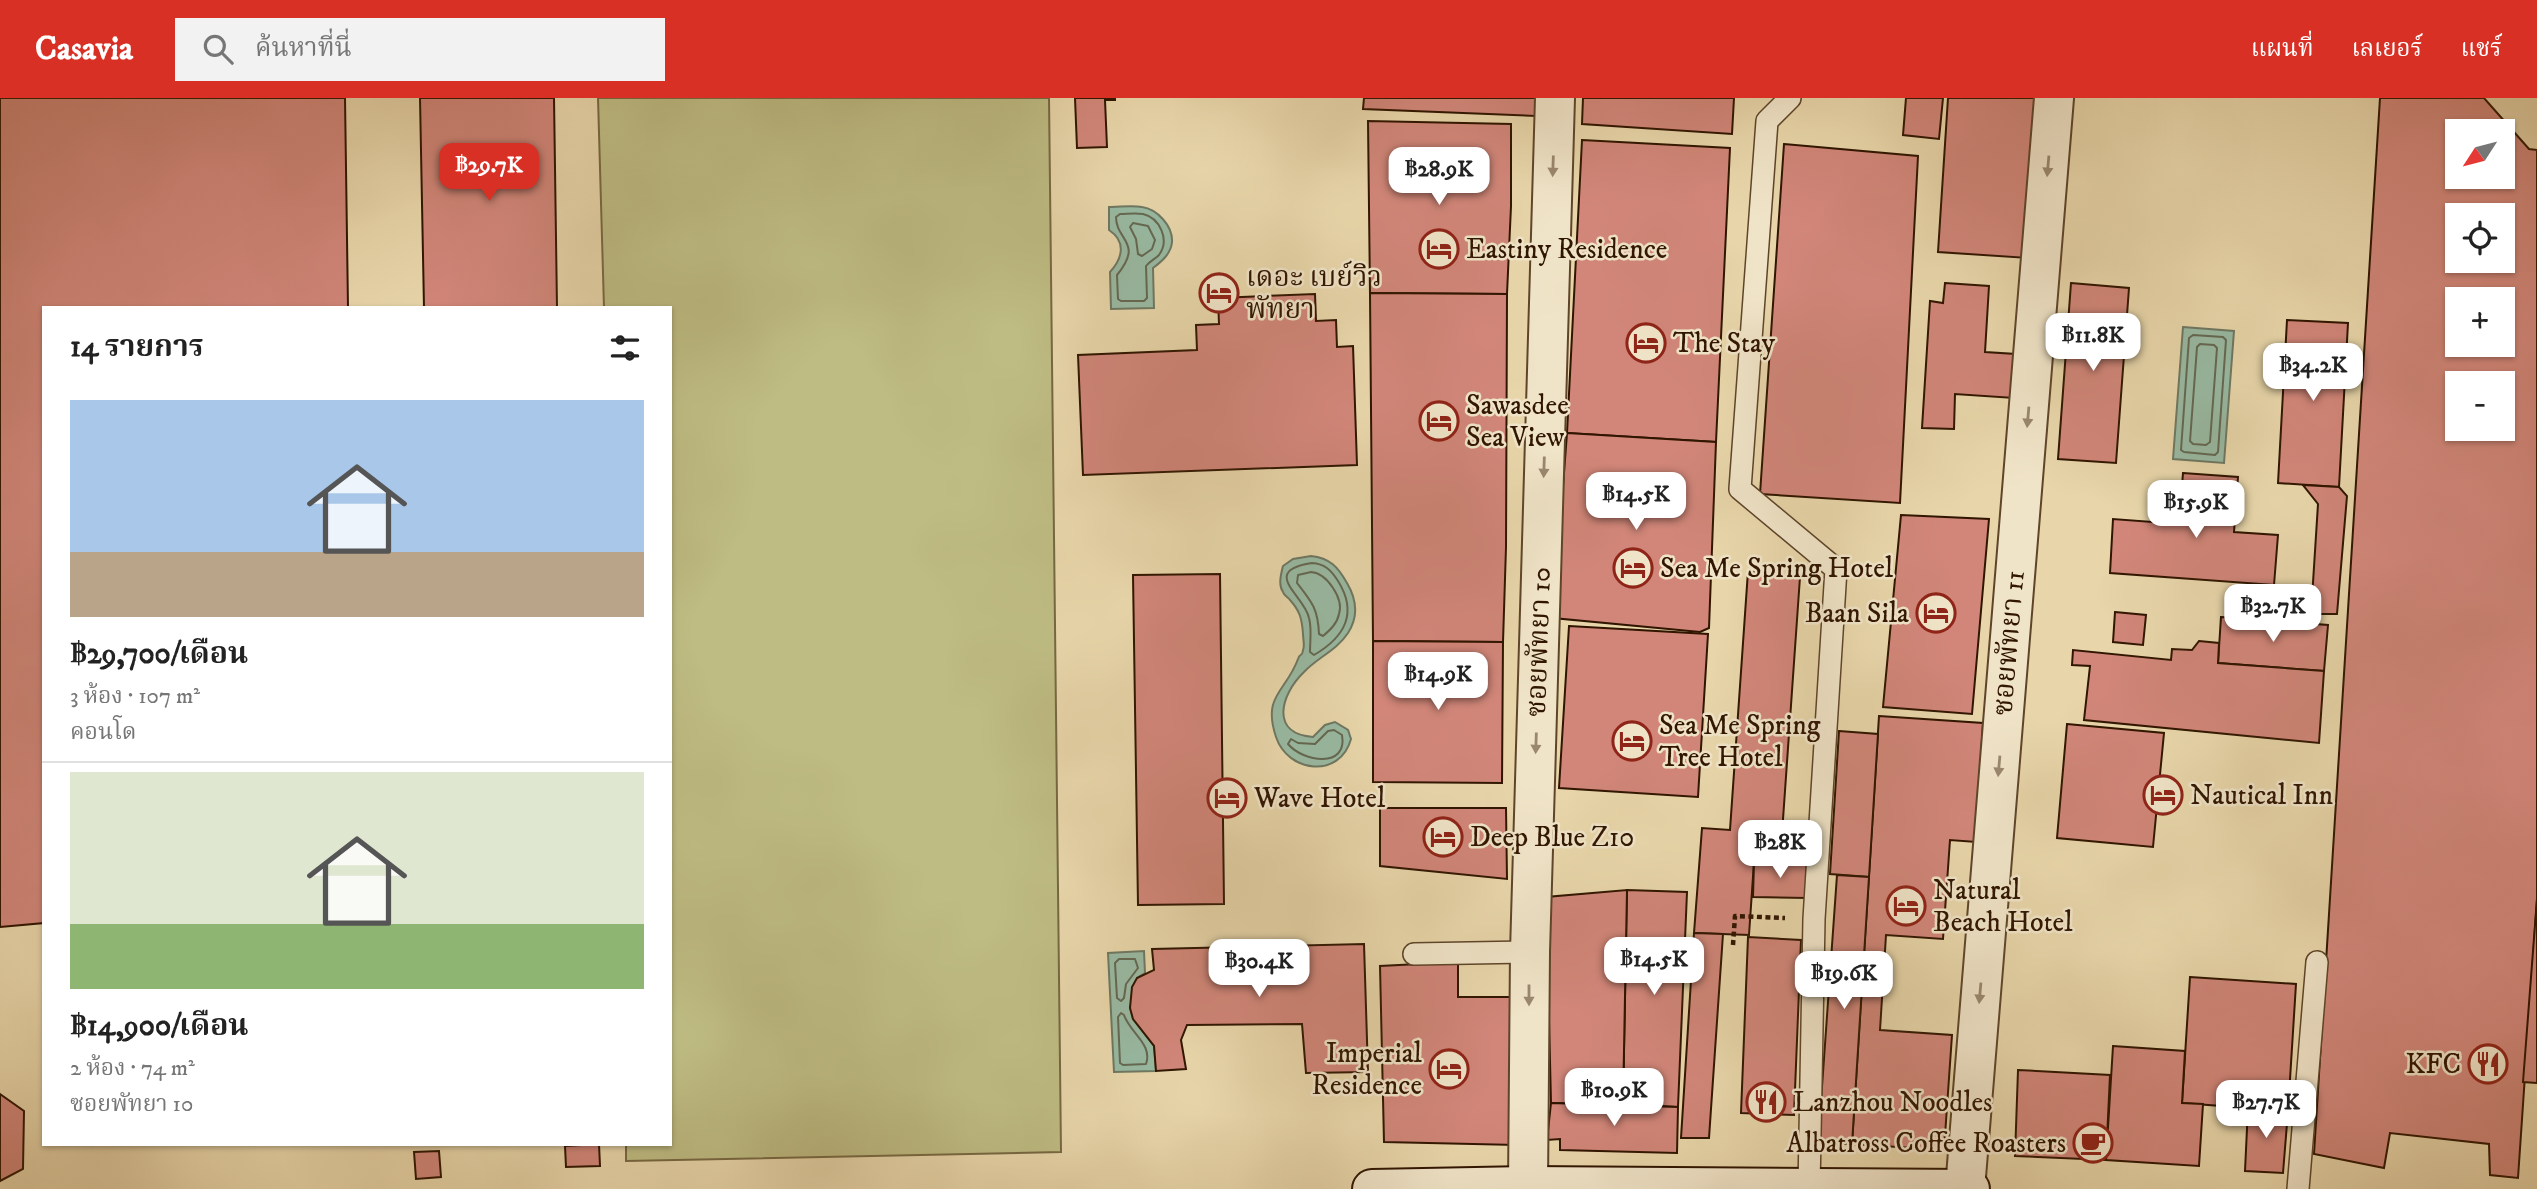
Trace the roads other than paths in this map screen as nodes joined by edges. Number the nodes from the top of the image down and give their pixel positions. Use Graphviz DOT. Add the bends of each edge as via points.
graph roads {
  1 [pos="1555,98"];
  2 [pos="1790,98"];
  3 [pos="2054,98"];
  4 [pos="1530,952"];
  5 [pos="1414,954"];
  6 [pos="2317,962"];
  7 [pos="1528,1186"];
  8 [pos="1809,1188"];
  9 [pos="1372,1189"];
  10 [pos="1968,1189"];
  11 [pos="2298,1189"];
  1 -- 4 [label="street, ซอยพัทยา 10, one-way"];
  2 -- 8 [label="lane" via="1767,121 1740,489 1836,569 1814,919"];
  3 -- 10 [label="street, ซอยพัทยา 11, one-way"];
  4 -- 5 [label="lane"];
  4 -- 7 [label="street, ซอยพัทยา 10, one-way"];
  6 -- 11 [label="lane"];
  7 -- 8 [label="street"];
  7 -- 9 [label="street"];
  8 -- 10 [label="street"];
}
